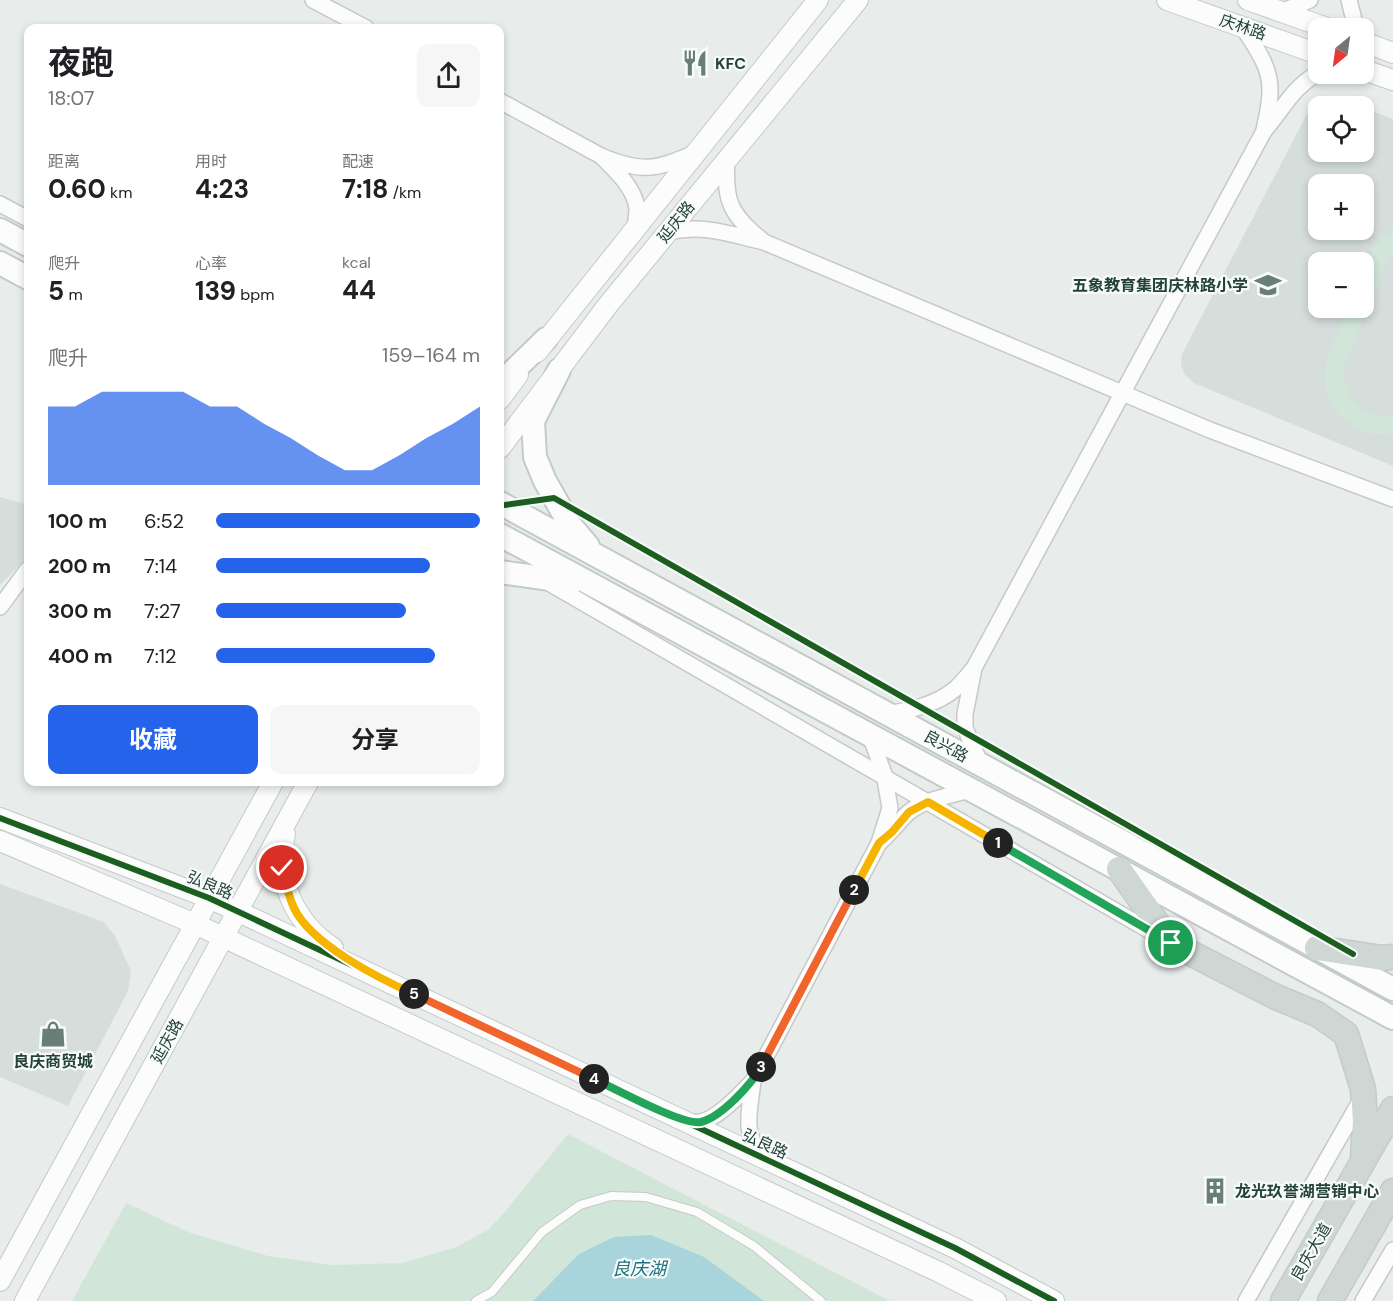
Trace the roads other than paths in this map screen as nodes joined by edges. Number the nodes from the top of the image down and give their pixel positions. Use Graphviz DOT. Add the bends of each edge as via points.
graph roads {
  1 [pos="313,0"];
  2 [pos="818,0"];
  3 [pos="858,0"];
  4 [pos="1167,0"];
  5 [pos="1248,0"];
  6 [pos="1310,0"];
  7 [pos="1348,0"];
  8 [pos="1281,12"];
  9 [pos="1353,18"];
  10 [pos="1308,21"];
  11 [pos="358,24"];
  12 [pos="1242,26"];
  13 [pos="1374,46"];
  14 [pos="1308,50"];
  15 [pos="1393,53"];
  16 [pos="1374,73"];
  17 [pos="1308,79"];
  18 [pos="1393,80"];
  19 [pos="504,103"];
  20 [pos="1264,130"];
  21 [pos="695,153"];
  22 [pos="601,156"];
  23 [pos="727,160"];
  24 [pos="0,204"];
  25 [pos="24,217"];
  26 [pos="635,228"];
  27 [pos="0,230"];
  28 [pos="668,232"];
  29 [pos="764,242"];
  30 [pos="24,243"];
  31 [pos="0,263"];
  32 [pos="24,276"];
  33 [pos="546,339"];
  34 [pos="559,370"];
  35 [pos="504,380"];
  36 [pos="1122,393"];
  37 [pos="504,394"];
  38 [pos="504,443"];
  39 [pos="1393,499"];
  40 [pos="504,504"];
  41 [pos="504,537"];
  42 [pos="523,548"];
  43 [pos="597,556"];
  44 [pos="504,572"];
  45 [pos="24,574"];
  46 [pos="537,576"];
  47 [pos="593,586"];
  48 [pos="0,607"];
  49 [pos="974,668"];
  50 [pos="887,714"];
  51 [pos="870,735"];
  52 [pos="981,765"];
  53 [pos="885,778"];
  54 [pos="271,786"];
  55 [pos="306,786"];
  56 [pos="971,790"];
  57 [pos="928,802"];
  58 [pos="0,818"];
  59 [pos="288,818"];
  60 [pos="0,841"];
  61 [pos="879,843"];
  62 [pos="1119,869"];
  63 [pos="209,898"];
  64 [pos="237,912"];
  65 [pos="195,924"];
  66 [pos="223,938"];
  67 [pos="1171,943"];
  68 [pos="1317,948"];
  69 [pos="1393,957"];
  70 [pos="377,977"];
  71 [pos="1393,989"];
  72 [pos="1393,1017"];
  73 [pos="753,1081"];
  74 [pos="1364,1095"];
  75 [pos="1393,1109"];
  76 [pos="683,1120"];
  77 [pos="766,1160"];
  78 [pos="1363,1161"];
  79 [pos="1393,1191"];
  80 [pos="1393,1250"];
  81 [pos="0,1281"];
  82 [pos="1282,1297"];
  83 [pos="25,1301"];
  84 [pos="476,1301"];
  85 [pos="821,1301"];
  86 [pos="996,1301"];
  87 [pos="1054,1301"];
  88 [pos="1246,1301"];
  89 [pos="1330,1301"];
  90 [pos="1362,1301"];
  1 -- 11 [label="street"];
  2 -- 21 [label="street, 延庆路"];
  3 -- 23 [label="street, 延庆路"];
  4 -- 12 [label="street, 庆林路"];
  5 -- 8 [label="street, 庆林路"];
  6 -- 8 [label="street"];
  7 -- 9 [label="street"];
  8 -- 10 [label="street, 庆林路"];
  12 -- 14 [label="street, 庆林路"];
  12 -- 20 [label="street" via="1269,75"];
  13 -- 15 [label="street"];
  16 -- 18 [label="street"];
  17 -- 20 [label="street" via="1289,96"];
  19 -- 22 [label="street"];
  20 -- 36 [label="street"];
  21 -- 22 [label="street" via="645,169"];
  21 -- 26 [label="street, 延庆路"];
  22 -- 26 [label="street" via="630,191 637,207"];
  23 -- 28 [label="street, 延庆路"];
  23 -- 29 [label="street" via="726,195 740,220"];
  24 -- 25 [label="street"];
  26 -- 33 [label="street, 延庆路"];
  27 -- 30 [label="main road"];
  28 -- 29 [label="street" via="705,228"];
  28 -- 34 [label="street, 延庆路"];
  29 -- 36 [label="street"];
  31 -- 32 [label="main road"];
  33 -- 35 [label="main road"];
  33 -- 37 [label="street, 延庆路"];
  34 -- 38 [label="street, 延庆路"];
  34 -- 43 [label="main road" via="533,421 535,457 570,525"];
  36 -- 39 [label="street"];
  36 -- 49 [label="street"];
  40 -- 43 [label="main road, 良兴路"];
  41 -- 42 [label="main road, 良兴路"];
  42 -- 46 [label="street"];
  42 -- 47 [label="main road, 良兴路"];
  43 -- 50 [label="main road, 良兴路"];
  44 -- 46 [label="main road"];
  45 -- 48 [label="street"];
  46 -- 47 [label="main road"];
  46 -- 53 [label="street"];
  47 -- 51 [label="main road, 良兴路"];
  49 -- 50 [label="street" via="954,690 934,701 915,710"];
  49 -- 52 [label="street" via="965,728"];
  50 -- 52 [label="main road, 良兴路"];
  51 -- 53 [label="street"];
  51 -- 56 [label="main road, 良兴路"];
  52 -- 68 [label="main road, 良兴路"];
  53 -- 57 [label="street"];
  53 -- 61 [label="street" via="890,808"];
  54 -- 63 [label="street, 延庆路"];
  55 -- 59 [label="street, 延庆路"];
  56 -- 57 [label="street"];
  56 -- 62 [label="main road, 良兴路"];
  57 -- 61 [label="street" via="909,812"];
  57 -- 67 [label="street"];
  58 -- 63 [label="street, 弘良路"];
  59 -- 64 [label="street, 延庆路"];
  59 -- 70 [label="street" via="282,868 294,909 320,939"];
  60 -- 65 [label="street"];
  61 -- 73 [label="street"];
  62 -- 67 [label="main road"];
  62 -- 72 [label="main road, 良兴路"];
  63 -- 64 [label="street, 弘良路"];
  63 -- 65 [label="street, 延庆路"];
  64 -- 66 [label="street, 延庆路"];
  64 -- 70 [label="street, 弘良路"];
  65 -- 66 [label="street"];
  65 -- 81 [label="street, 延庆路"];
  66 -- 83 [label="street, 延庆路"];
  66 -- 86 [label="street"];
  67 -- 74 [label="main road" via="1317,1014 1346,1034"];
  68 -- 69 [label="main road"];
  68 -- 71 [label="main road, 良兴路"];
  70 -- 76 [label="street, 弘良路"];
  73 -- 76 [label="street" via="711,1117 700,1122"];
  73 -- 77 [label="street" via="748,1129 755,1148"];
  74 -- 78 [label="main road"];
  74 -- 88 [label="street"];
  75 -- 78 [label="main road, 良庆大道"];
  76 -- 77 [label="street, 弘良路"];
  77 -- 87 [label="street, 弘良路" via="955,1248"];
  78 -- 82 [label="main road, 良庆大道"];
  79 -- 89 [label="main road"];
  80 -- 90 [label="street"];
  84 -- 85 [label="lane" via="492,1292 542,1232 580,1205 611,1196 646,1197 696,1212 754,1246"];
}
